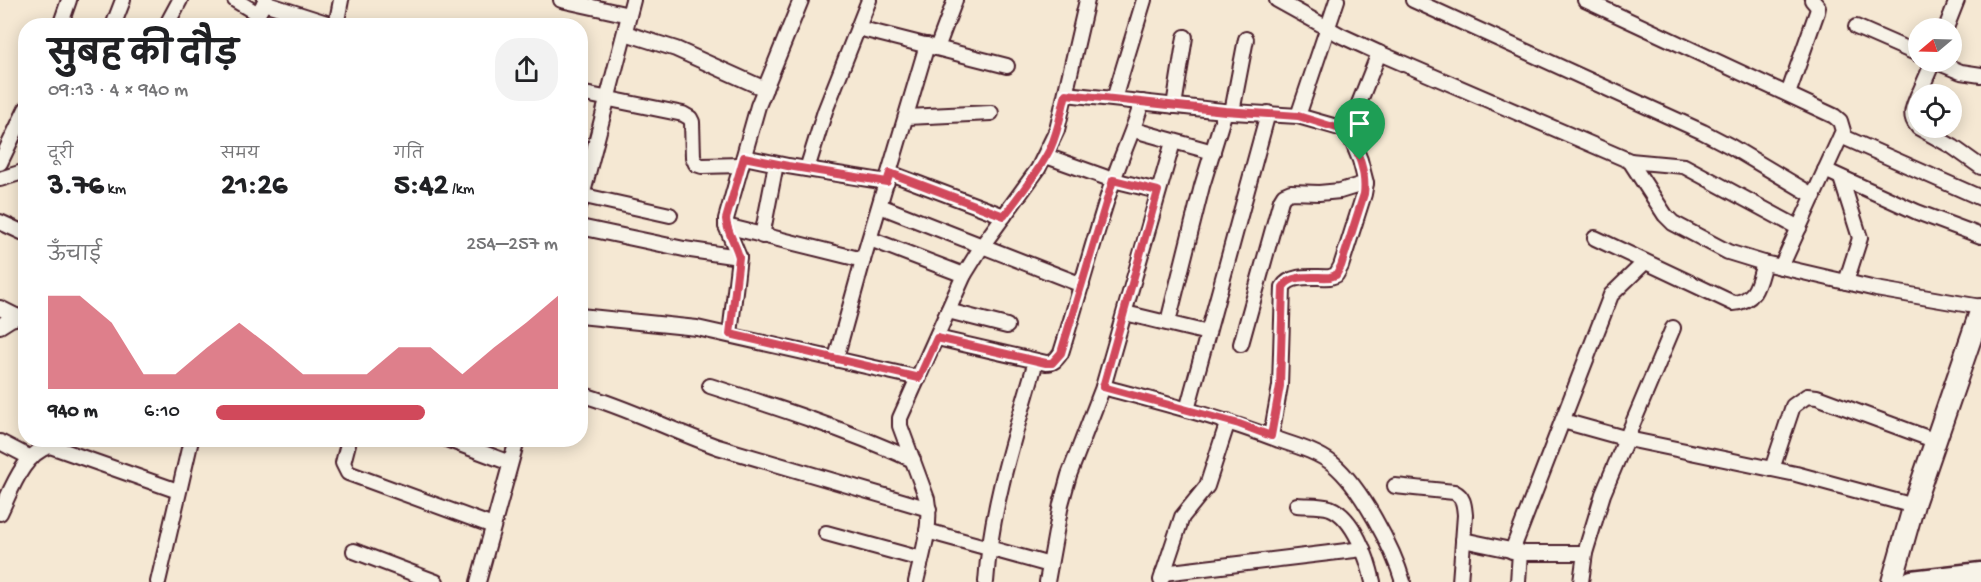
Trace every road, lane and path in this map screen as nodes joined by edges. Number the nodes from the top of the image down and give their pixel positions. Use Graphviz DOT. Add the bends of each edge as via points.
graph roads {
  1 [pos="69,0"];
  2 [pos="123,0"];
  3 [pos="180,0"];
  4 [pos="235,0"];
  5 [pos="341,0"];
  6 [pos="561,0"];
  7 [pos="633,0"];
  8 [pos="801,0"];
  9 [pos="869,0"];
  10 [pos="956,0"];
  11 [pos="1087,0"];
  12 [pos="1144,0"];
  13 [pos="1277,0"];
  14 [pos="1337,0"];
  15 [pos="1413,0"];
  16 [pos="1585,0"];
  17 [pos="1812,0"];
  18 [pos="1957,0"];
  19 [pos="1293,4"];
  20 [pos="260,10"];
  21 [pos="629,15"];
  22 [pos="63,18"];
  23 [pos="116,18"];
  24 [pos="170,18"];
  25 [pos="298,18"];
  26 [pos="338,18"];
  27 [pos="1950,18"];
  28 [pos="858,27"];
  29 [pos="1856,27"];
  30 [pos="1328,28"];
  31 [pos="625,33"];
  32 [pos="1185,36"];
  33 [pos="1246,39"];
  34 [pos="932,46"];
  35 [pos="1908,50"];
  36 [pos="1379,53"];
  37 [pos="1007,66"];
  38 [pos="1961,72"];
  39 [pos="1981,75"];
  40 [pos="765,89"];
  41 [pos="1066,94"];
  42 [pos="1788,94"];
  43 [pos="588,95"];
  44 [pos="1114,99"];
  45 [pos="608,100"];
  46 [pos="1142,102"];
  47 [pos="1174,106"];
  48 [pos="1229,111"];
  49 [pos="992,113"];
  50 [pos="1268,113"];
  51 [pos="1298,116"];
  52 [pos="907,117"];
  53 [pos="18,126"];
  54 [pos="1347,128"];
  55 [pos="1134,130"];
  56 [pos="1841,136"];
  57 [pos="1938,138"];
  58 [pos="1173,142"];
  59 [pos="1213,152"];
  60 [pos="1046,156"];
  61 [pos="742,161"];
  62 [pos="1630,161"];
  63 [pos="0,163"];
  64 [pos="776,164"];
  65 [pos="1981,167"];
  66 [pos="807,169"];
  67 [pos="1825,170"];
  68 [pos="18,173"];
  69 [pos="588,173"];
  70 [pos="888,178"];
  71 [pos="1841,178"];
  72 [pos="0,179"];
  73 [pos="1113,180"];
  74 [pos="1366,183"];
  75 [pos="1158,191"];
  76 [pos="1814,196"];
  77 [pos="1981,198"];
  78 [pos="588,199"];
  79 [pos="880,206"];
  80 [pos="670,215"];
  81 [pos="1004,216"];
  82 [pos="0,222"];
  83 [pos="726,226"];
  84 [pos="1799,228"];
  85 [pos="588,229"];
  86 [pos="18,230"];
  87 [pos="762,236"];
  88 [pos="1981,236"];
  89 [pos="870,238"];
  90 [pos="1595,238"];
  91 [pos="982,246"];
  92 [pos="739,257"];
  93 [pos="863,260"];
  94 [pos="1645,262"];
  95 [pos="1764,263"];
  96 [pos="1781,267"];
  97 [pos="964,275"];
  98 [pos="1846,282"];
  99 [pos="1083,285"];
  100 [pos="0,308"];
  101 [pos="948,311"];
  102 [pos="1125,313"];
  103 [pos="18,315"];
  104 [pos="18,317"];
  105 [pos="588,317"];
  106 [pos="1980,318"];
  107 [pos="1168,322"];
  108 [pos="0,326"];
  109 [pos="1007,326"];
  110 [pos="1673,328"];
  111 [pos="1208,333"];
  112 [pos="730,334"];
  113 [pos="937,338"];
  114 [pos="1241,344"];
  115 [pos="836,358"];
  116 [pos="1036,361"];
  117 [pos="919,378"];
  118 [pos="710,386"];
  119 [pos="1103,387"];
  120 [pos="588,396"];
  121 [pos="1187,410"];
  122 [pos="1228,421"];
  123 [pos="1563,421"];
  124 [pos="1271,436"];
  125 [pos="1628,440"];
  126 [pos="1936,441"];
  127 [pos="0,442"];
  128 [pos="48,447"];
  129 [pos="53,447"];
  130 [pos="190,447"];
  131 [pos="347,447"];
  132 [pos="468,447"];
  133 [pos="515,447"];
  134 [pos="31,458"];
  135 [pos="912,460"];
  136 [pos="510,463"];
  137 [pos="1772,469"];
  138 [pos="1395,486"];
  139 [pos="178,491"];
  140 [pos="1297,504"];
  141 [pos="1914,506"];
  142 [pos="929,509"];
  143 [pos="0,513"];
  144 [pos="493,526"];
  145 [pos="927,531"];
  146 [pos="826,534"];
  147 [pos="1463,540"];
  148 [pos="988,549"];
  149 [pos="1363,549"];
  150 [pos="354,551"];
  151 [pos="1516,552"];
  152 [pos="1585,553"];
  153 [pos="921,559"];
  154 [pos="1050,565"];
  155 [pos="1981,574"];
  156 [pos="1161,578"];
  157 [pos="158,582"];
  158 [pos="436,582"];
  159 [pos="477,582"];
  160 [pos="916,582"];
  161 [pos="986,582"];
  162 [pos="1047,582"];
  163 [pos="1373,582"];
  164 [pos="1403,582"];
  165 [pos="1460,582"];
  166 [pos="1518,582"];
  167 [pos="1581,582"];
  168 [pos="1892,582"];
  169 [pos="1912,582"];
  1 -- 22 [label="street"];
  2 -- 23 [label="street"];
  3 -- 24 [label="street"];
  4 -- 20 [label="street"];
  5 -- 26 [label="street"];
  6 -- 21 [label="street"];
  7 -- 21 [label="street"];
  8 -- 40 [label="street"];
  9 -- 28 [label="street"];
  10 -- 34 [label="street"];
  11 -- 41 [label="street"];
  12 -- 44 [label="street"];
  13 -- 19 [label="street"];
  14 -- 30 [label="street"];
  15 -- 76 [label="street" via="1703,132"];
  16 -- 42 [label="street"];
  17 -- 42 [label="street" via="1818,6 1817,12"];
  18 -- 27 [label="street"];
  19 -- 30 [label="street"];
  20 -- 25 [label="street"];
  21 -- 31 [label="street"];
  28 -- 34 [label="street"];
  28 -- 66 [label="street"];
  29 -- 35 [label="street"];
  30 -- 36 [label="street"];
  30 -- 51 [label="street"];
  31 -- 40 [label="street" via="676,49"];
  31 -- 45 [label="street"];
  32 -- 47 [label="street"];
  33 -- 48 [label="street"];
  34 -- 37 [label="street"];
  34 -- 52 [label="street"];
  36 -- 54 [label="street"];
  36 -- 62 [label="street"];
  38 -- 39 [label="street"];
  40 -- 61 [label="street"];
  41 -- 44 [label="street"];
  41 -- 60 [label="street"];
  42 -- 56 [label="street" via="1834,116 1842,125"];
  43 -- 45 [label="street"];
  44 -- 46 [label="street"];
  45 -- 61 [label="street" via="690,118 696,164"];
  45 -- 69 [label="street"];
  46 -- 47 [label="street"];
  46 -- 55 [label="street"];
  47 -- 48 [label="street"];
  48 -- 50 [label="street"];
  48 -- 59 [label="street"];
  49 -- 52 [label="street"];
  50 -- 51 [label="street"];
  50 -- 111 [label="street"];
  51 -- 54 [label="street"];
  52 -- 70 [label="street"];
  53 -- 63 [label="street"];
  54 -- 74 [label="street"];
  55 -- 58 [label="street"];
  55 -- 73 [label="street"];
  56 -- 67 [label="street"];
  56 -- 77 [label="street"];
  57 -- 65 [label="street"];
  58 -- 59 [label="street"];
  58 -- 75 [label="street"];
  59 -- 107 [label="street"];
  60 -- 73 [label="street"];
  60 -- 81 [label="street"];
  61 -- 64 [label="street"];
  61 -- 83 [label="street"];
  62 -- 84 [label="street" via="1684,166"];
  62 -- 95 [label="street" via="1673,223 1728,252"];
  64 -- 66 [label="street"];
  64 -- 87 [label="street"];
  66 -- 70 [label="street"];
  67 -- 71 [label="street"];
  67 -- 76 [label="street"];
  68 -- 72 [label="street"];
  70 -- 79 [label="street"];
  70 -- 81 [label="street"];
  71 -- 88 [label="street" via="1917,213"];
  71 -- 98 [label="street" via="1860,238"];
  73 -- 75 [label="street"];
  73 -- 99 [label="street"];
  74 -- 114 [label="street" via="1340,191 1284,195"];
  74 -- 124 [label="street" via="1336,275 1292,278 1283,287 1280,386"];
  75 -- 102 [label="street"];
  76 -- 84 [label="street"];
  78 -- 80 [label="street"];
  79 -- 89 [label="street"];
  79 -- 91 [label="street"];
  81 -- 91 [label="street"];
  82 -- 86 [label="street"];
  83 -- 87 [label="street"];
  83 -- 92 [label="street"];
  84 -- 96 [label="street"];
  85 -- 92 [label="street"];
  87 -- 93 [label="street"];
  89 -- 93 [label="street"];
  89 -- 97 [label="street"];
  90 -- 94 [label="street"];
  91 -- 97 [label="street"];
  91 -- 99 [label="street"];
  92 -- 112 [label="street"];
  93 -- 115 [label="street"];
  94 -- 95 [label="street" via="1732,303 1751,297"];
  94 -- 123 [label="street" via="1611,295"];
  95 -- 96 [label="street"];
  96 -- 98 [label="street"];
  97 -- 101 [label="street"];
  98 -- 106 [label="street"];
  99 -- 116 [label="street" via="1061,353 1052,363"];
  100 -- 103 [label="street"];
  101 -- 109 [label="street"];
  101 -- 113 [label="street"];
  102 -- 107 [label="street"];
  102 -- 119 [label="street"];
  104 -- 108 [label="street"];
  105 -- 112 [label="street"];
  106 -- 126 [label="street"];
  107 -- 111 [label="street"];
  110 -- 125 [label="street"];
  111 -- 121 [label="street"];
  112 -- 115 [label="street"];
  113 -- 116 [label="street"];
  113 -- 117 [label="street"];
  115 -- 117 [label="street"];
  116 -- 148 [label="street" via="1004,474"];
  117 -- 135 [label="street" via="900,418"];
  118 -- 135 [label="street" via="824,423"];
  119 -- 121 [label="street"];
  119 -- 154 [label="street" via="1069,475"];
  120 -- 142 [label="street" via="629,409 718,447"];
  121 -- 122 [label="street"];
  122 -- 124 [label="street"];
  122 -- 156 [label="street" via="1209,480 1182,517"];
  123 -- 125 [label="street"];
  123 -- 151 [label="street"];
  124 -- 164 [label="street" via="1324,458 1340,471 1390,546"];
  125 -- 137 [label="street"];
  125 -- 152 [label="street" via="1604,494"];
  126 -- 137 [label="street" via="1807,396 1793,406"];
  126 -- 141 [label="street"];
  127 -- 134 [label="street"];
  128 -- 134 [label="street"];
  129 -- 139 [label="street"];
  130 -- 139 [label="street"];
  131 -- 144 [label="street" via="343,463 348,473"];
  132 -- 136 [label="street"];
  133 -- 136 [label="street"];
  134 -- 143 [label="street"];
  135 -- 142 [label="street"];
  136 -- 144 [label="street"];
  137 -- 141 [label="street"];
  138 -- 147 [label="street" via="1460,495 1464,505"];
  139 -- 157 [label="street"];
  140 -- 149 [label="street" via="1338,512"];
  141 -- 168 [label="street"];
  142 -- 145 [label="street"];
  144 -- 159 [label="street"];
  145 -- 148 [label="street"];
  145 -- 153 [label="street"];
  146 -- 153 [label="street"];
  147 -- 151 [label="street"];
  147 -- 165 [label="street"];
  148 -- 154 [label="street"];
  148 -- 161 [label="street"];
  149 -- 156 [label="street"];
  149 -- 163 [label="street"];
  150 -- 158 [label="street"];
  151 -- 152 [label="street"];
  151 -- 166 [label="street"];
  152 -- 167 [label="street"];
  153 -- 160 [label="street"];
  154 -- 162 [label="street"];
  155 -- 169 [label="main road"];
}
